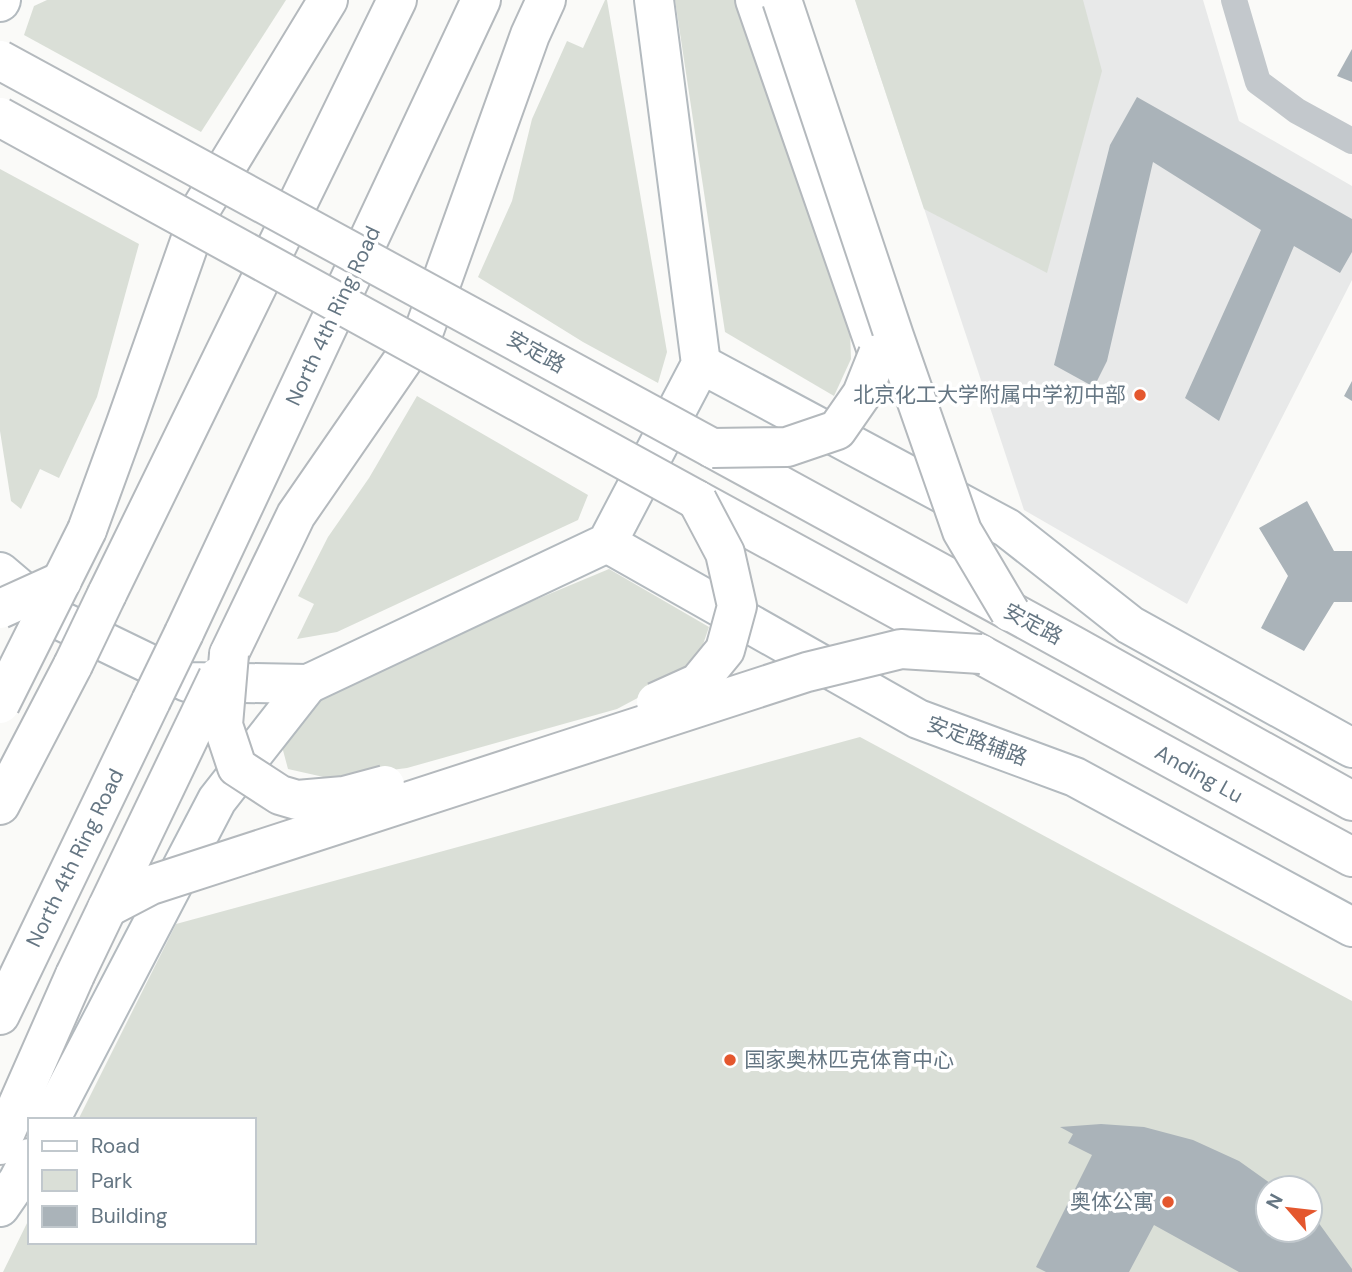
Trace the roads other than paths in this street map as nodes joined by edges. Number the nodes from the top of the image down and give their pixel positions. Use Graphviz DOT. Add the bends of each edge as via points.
graph roads {
  1 [pos="328,0"];
  2 [pos="397,0"];
  3 [pos="481,0"];
  4 [pos="546,0"];
  5 [pos="654,0"];
  6 [pos="755,0"];
  7 [pos="782,0"];
  8 [pos="1234,0"];
  9 [pos="0,60"];
  10 [pos="0,117"];
  11 [pos="1352,141"];
  12 [pos="701,364"];
  13 [pos="712,447"];
  14 [pos="697,500"];
  15 [pos="607,543"];
  16 [pos="0,572"];
  17 [pos="62,581"];
  18 [pos="0,609"];
  19 [pos="1010,612"];
  20 [pos="229,654"];
  21 [pos="981,654"];
  22 [pos="308,684"];
  23 [pos="0,704"];
  24 [pos="1352,748"];
  25 [pos="1352,801"];
  26 [pos="0,805"];
  27 [pos="1352,858"];
  28 [pos="107,908"];
  29 [pos="1352,927"];
  30 [pos="0,1015"];
  31 [pos="51,1118"];
  32 [pos="0,1145"];
  33 [pos="28,1162"];
  34 [pos="0,1207"];
  1 -- 17 [label="main road, bridge" via="202,207 87,530"];
  2 -- 26 [label="main road, bridge" via="73,665"];
  3 -- 30 [label="main road, North 4th Ring Road, bridge"];
  4 -- 20 [label="main road" via="425,328 296,514"];
  5 -- 12 [label="main road"];
  6 -- 13 [label="main road, bridge" via="878,354 862,394 837,430 787,447"];
  7 -- 19 [label="main road, bridge" via="962,531"];
  8 -- 11 [label="street" via="1258,82 1297,111"];
  9 -- 13 [label="main road, 安定路, bridge"];
  10 -- 14 [label="main road, bridge"];
  12 -- 15 [label="main road"];
  12 -- 24 [label="main road" via="1007,528 1130,625"];
  13 -- 19 [label="main road, 安定路, bridge"];
  14 -- 20 [label="main road, bridge" via="725,553 737,606 725,650 698,683 595,728 344,796 297,800 279,795 237,767 223,725"];
  14 -- 21 [label="main road, bridge"];
  15 -- 22 [label="main road"];
  15 -- 29 [label="main road, 安定路辅路" via="918,719 1075,777"];
  16 -- 22 [label="main road" via="53,617 187,682"];
  17 -- 18 [label="main road, bridge"];
  17 -- 23 [label="main road, bridge"];
  19 -- 25 [label="main road, 安定路"];
  20 -- 28 [label="main road, bridge"];
  21 -- 27 [label="main road, Anding Lu"];
  21 -- 28 [label="main road, bridge" via="901,649 807,671 151,885"];
  22 -- 31 [label="main road" via="216,800"];
  28 -- 32 [label="main road, bridge"];
  33 -- 34 [label="main road"];
}
